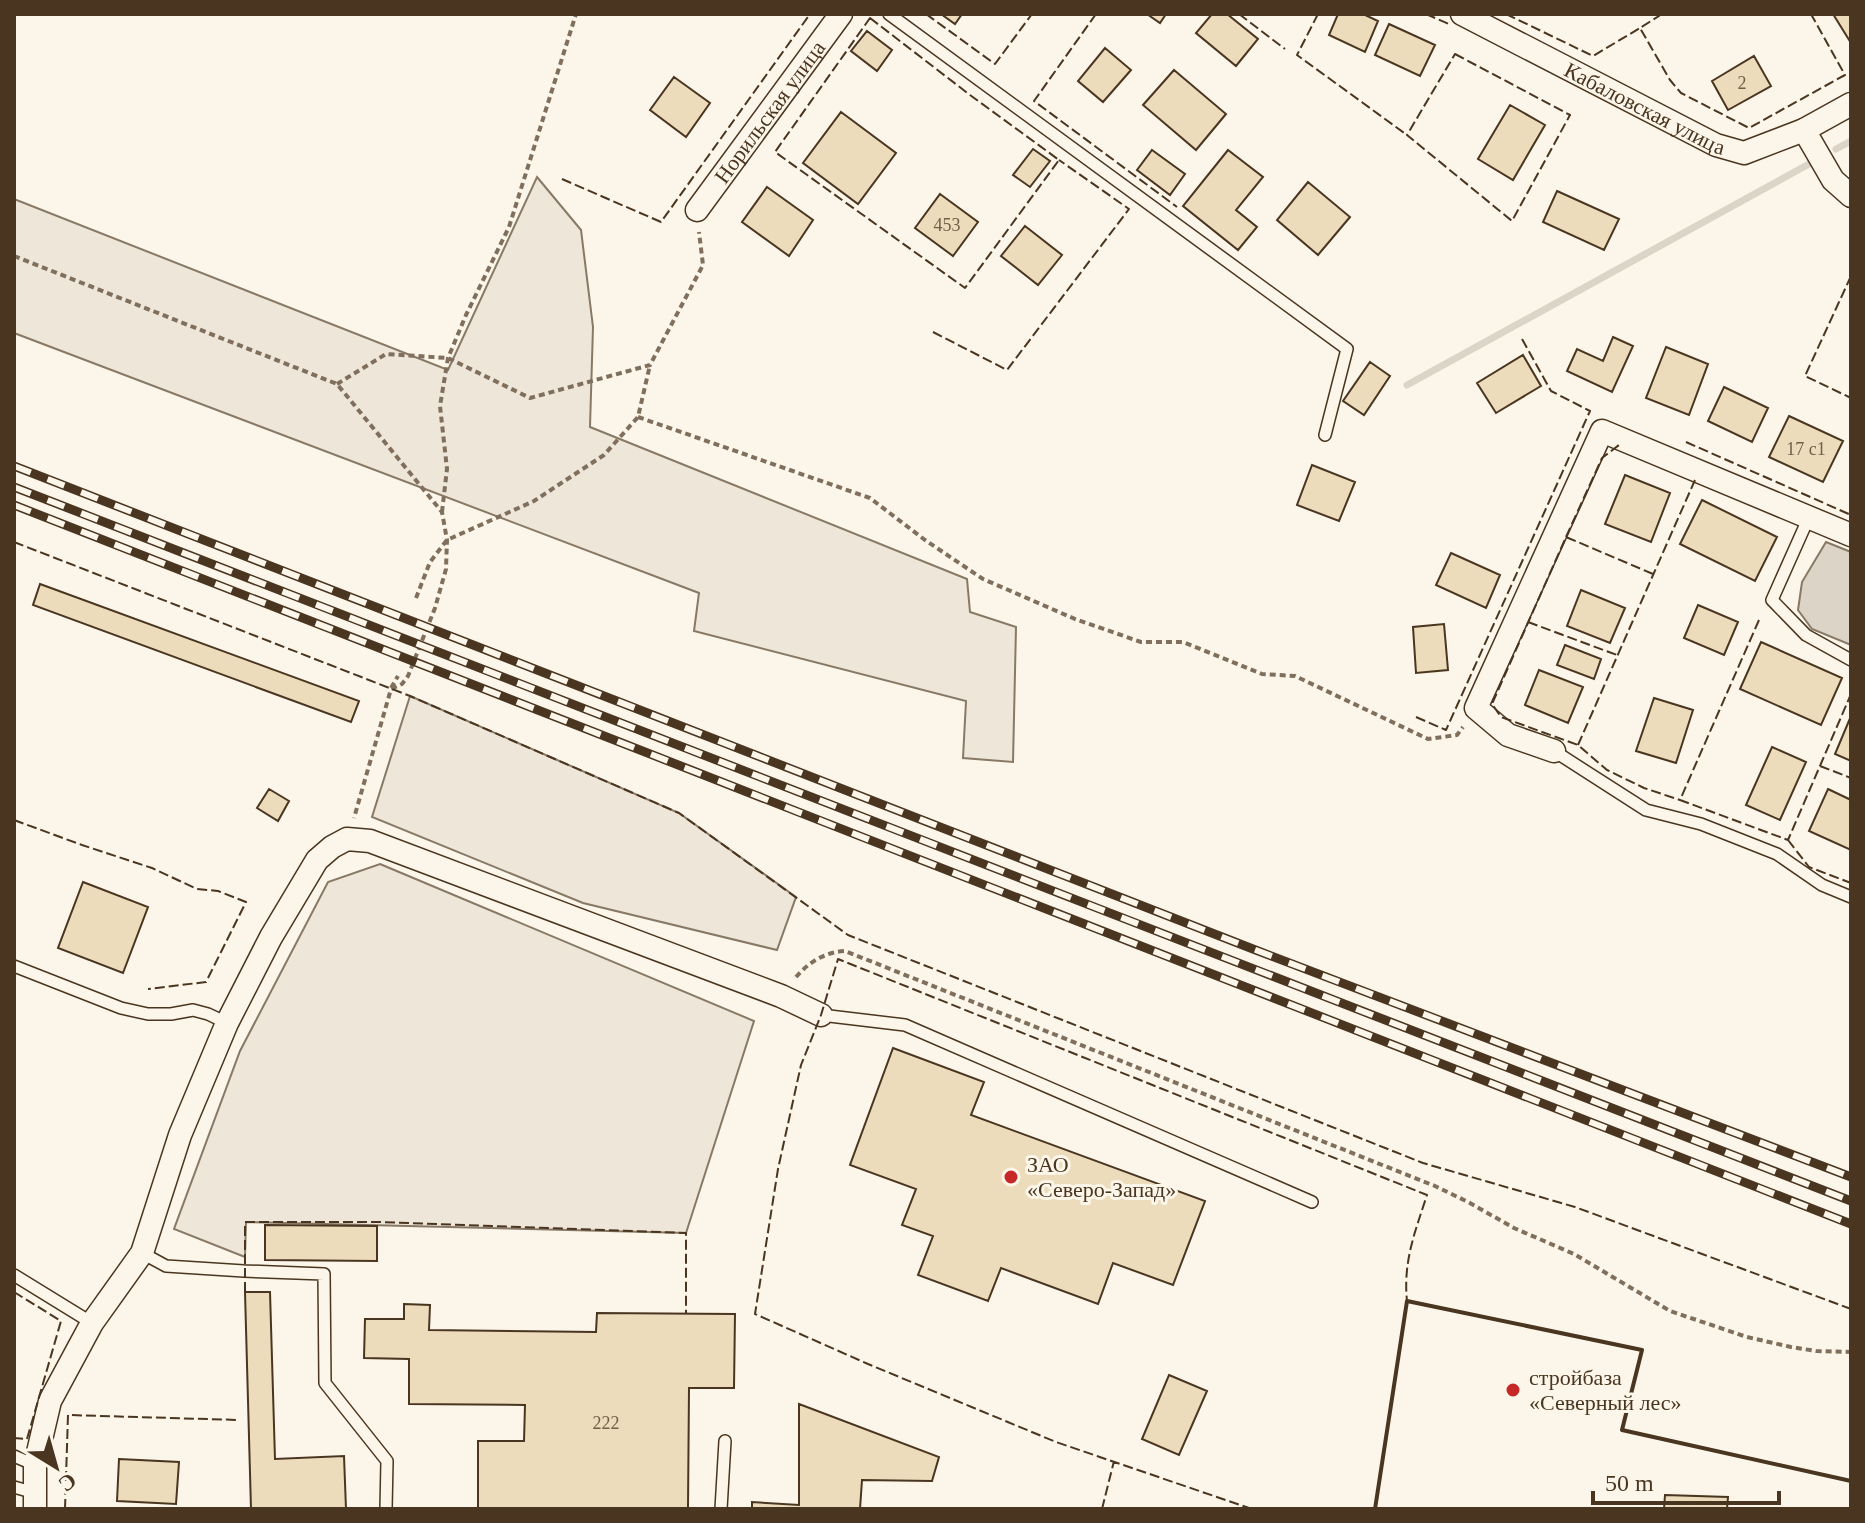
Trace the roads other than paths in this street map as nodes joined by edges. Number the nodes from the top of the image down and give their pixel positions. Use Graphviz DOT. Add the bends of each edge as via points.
graph roads {
  1 [pos="841,14"];
  2 [pos="889,14"];
  3 [pos="1462,14"];
  4 [pos="1851,104"];
  5 [pos="1804,130"];
  6 [pos="1851,196"];
  7 [pos="697,210"];
  8 [pos="1325,435"];
  9 [pos="1809,517"];
  10 [pos="1851,535"];
  11 [pos="1851,660"];
  12 [pos="1554,751"];
  13 [pos="1851,897"];
  14 [pos="14,966"];
  15 [pos="821,1015"];
  16 [pos="227,1023"];
  17 [pos="1312,1202"];
  18 [pos="142,1253"];
  19 [pos="14,1275"];
  20 [pos="92,1323"];
  21 [pos="725,1441"];
  22 [pos="14,1456"];
  23 [pos="35,1465"];
  24 [pos="28,1496"];
  25 [pos="386,1509"];
  26 [pos="721,1509"];
  1 -- 7 [label="street, Норильская улица"];
  2 -- 8 [label="lane" via="1347,349"];
  3 -- 5 [label="street, Кабаловская улица" via="1716,145 1744,153"];
  4 -- 5 [label="street, Кабаловская улица"];
  5 -- 6 [label="street" via="1833,180"];
  9 -- 10 [label="street"];
  9 -- 11 [label="lane" via="1772,600 1806,635"];
  9 -- 12 [label="street" via="1602,431 1476,708 1508,735"];
  12 -- 13 [label="lane" via="1646,810 1701,824 1777,854 1822,885"];
  14 -- 16 [label="lane" via="121,1008 148,1014 193,1010"];
  15 -- 16 [label="street" via="370,841 347,839 317,860"];
  15 -- 17 [label="lane" via="905,1025"];
  16 -- 18 [label="street" via="180,1135"];
  18 -- 20 [label="street"];
  18 -- 25 [label="lane" via="166,1266 324,1274 325,1383 387,1461"];
  19 -- 20 [label="lane"];
  20 -- 23 [label="street" via="50,1401"];
  21 -- 26 [label="lane"];
  22 -- 23 [label="lane"];
  23 -- 24 [label="street"];
}
